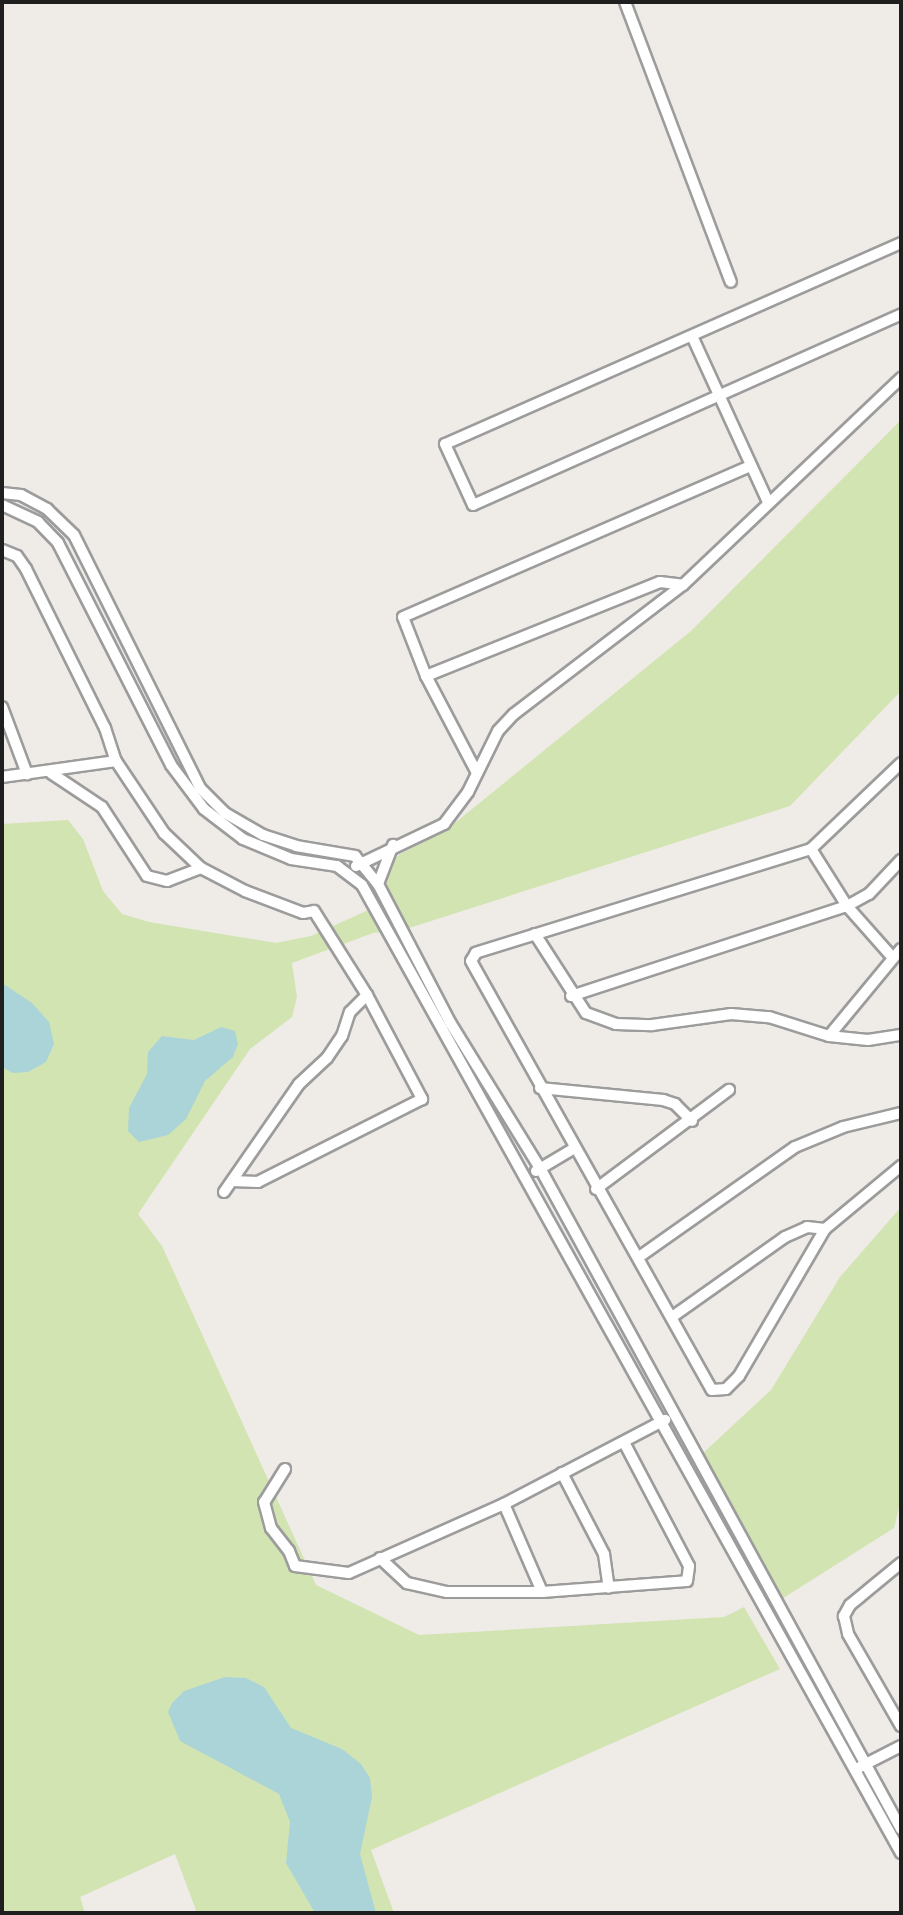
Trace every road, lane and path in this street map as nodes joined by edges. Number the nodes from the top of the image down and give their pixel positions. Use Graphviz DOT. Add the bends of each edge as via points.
graph roads {
  1 [pos="625,2"];
  2 [pos="901,243"];
  3 [pos="731,282"];
  4 [pos="901,314"];
  5 [pos="692,336"];
  6 [pos="901,378"];
  7 [pos="722,396"];
  8 [pos="751,466"];
  9 [pos="2,493"];
  10 [pos="768,502"];
  11 [pos="2,505"];
  12 [pos="2,550"];
  13 [pos="683,585"];
  14 [pos="426,676"];
  15 [pos="2,707"];
  16 [pos="116,761"];
  17 [pos="901,763"];
  18 [pos="51,773"];
  19 [pos="477,773"];
  20 [pos="27,774"];
  21 [pos="2,777"];
  22 [pos="393,845"];
  23 [pos="811,849"];
  24 [pos="901,860"];
  25 [pos="362,862"];
  26 [pos="201,868"];
  27 [pos="348,871"];
  28 [pos="377,884"];
  29 [pos="847,906"];
  30 [pos="535,934"];
  31 [pos="901,949"];
  32 [pos="892,958"];
  33 [pos="367,995"];
  34 [pos="571,996"];
  35 [pos="901,1035"];
  36 [pos="829,1036"];
  37 [pos="540,1088"];
  38 [pos="729,1090"];
  39 [pos="901,1113"];
  40 [pos="692,1121"];
  41 [pos="573,1149"];
  42 [pos="901,1166"];
  43 [pos="540,1168"];
  44 [pos="528,1176"];
  45 [pos="232,1181"];
  46 [pos="596,1189"];
  47 [pos="224,1192"];
  48 [pos="825,1228"];
  49 [pos="639,1257"];
  50 [pos="672,1317"];
  51 [pos="674,1414"];
  52 [pos="661,1422"];
  53 [pos="625,1444"];
  54 [pos="285,1469"];
  55 [pos="562,1473"];
  56 [pos="504,1504"];
  57 [pos="380,1558"];
  58 [pos="898,1566"];
  59 [pos="901,1581"];
  60 [pos="610,1588"];
  61 [pos="542,1592"];
  62 [pos="901,1726"];
  63 [pos="901,1746"];
  64 [pos="860,1767"];
  65 [pos="901,1829"];
  66 [pos="901,1853"];
  1 -- 3 [label="street"];
  2 -- 5 [label="street"];
  4 -- 7 [label="street"];
  5 -- 7 [label="street"];
  5 -- 7 [label="street" via="445,443 473,505"];
  6 -- 10 [label="street"];
  7 -- 8 [label="street"];
  8 -- 10 [label="street"];
  8 -- 14 [label="street" via="403,617"];
  9 -- 25 [label="street" via="21,495 47,509 74,535 200,788 225,813 263,835 296,846 342,851"];
  10 -- 13 [label="street"];
  11 -- 27 [label="street" via="38,522 58,543 171,765 204,809 222,825 268,850"];
  12 -- 16 [label="street" via="17,556 26,569 105,728"];
  13 -- 14 [label="street" via="660,582"];
  13 -- 19 [label="street" via="514,714 498,731"];
  14 -- 19 [label="street"];
  15 -- 20 [label="street"];
  16 -- 18 [label="street"];
  16 -- 26 [label="street" via="164,833"];
  17 -- 23 [label="street"];
  18 -- 20 [label="street"];
  18 -- 26 [label="street" via="102,807 147,876 167,881"];
  19 -- 22 [label="street" via="444,824"];
  20 -- 21 [label="street"];
  22 -- 25 [label="street"];
  22 -- 28 [label="street"];
  23 -- 29 [label="street"];
  23 -- 30 [label="street"];
  24 -- 29 [label="street" via="869,894"];
  25 -- 27 [label="street"];
  25 -- 28 [label="street"];
  26 -- 33 [label="street" via="245,891 303,912 314,911"];
  27 -- 44 [label="street" via="362,885"];
  28 -- 43 [label="street" via="451,1024"];
  29 -- 32 [label="street"];
  29 -- 34 [label="street"];
  30 -- 34 [label="street"];
  30 -- 37 [label="street" via="477,953 471,961"];
  31 -- 32 [label="street"];
  32 -- 36 [label="street"];
  33 -- 45 [label="street" via="350,1012 342,1036 327,1058 299,1084"];
  33 -- 45 [label="street" via="422,1099 258,1182"];
  34 -- 36 [label="street" via="586,1013 616,1024 652,1025 731,1014 769,1017"];
  35 -- 36 [label="street" via="868,1040"];
  37 -- 40 [label="street" via="663,1100 675,1104"];
  37 -- 41 [label="street"];
  38 -- 40 [label="street"];
  39 -- 49 [label="street" via="843,1127 795,1147"];
  40 -- 46 [label="street"];
  41 -- 43 [label="street"];
  41 -- 46 [label="street"];
  42 -- 48 [label="street"];
  43 -- 44 [label="street"];
  43 -- 51 [label="street"];
  44 -- 52 [label="street"];
  45 -- 47 [label="street"];
  46 -- 49 [label="street"];
  48 -- 50 [label="street" via="807,1227 785,1237"];
  48 -- 50 [label="street" via="740,1376 726,1389 712,1390"];
  49 -- 50 [label="street"];
  51 -- 52 [label="street"];
  51 -- 64 [label="street"];
  52 -- 53 [label="street"];
  52 -- 64 [label="street"];
  53 -- 55 [label="street"];
  53 -- 60 [label="street" via="690,1573 687,1581"];
  54 -- 57 [label="street" via="266,1495 264,1511 295,1566 349,1573"];
  55 -- 56 [label="street"];
  55 -- 60 [label="street" via="604,1554"];
  56 -- 57 [label="street"];
  56 -- 61 [label="street"];
  57 -- 61 [label="street" via="390,1572 426,1590"];
  58 -- 59 [label="street"];
  58 -- 62 [label="street" via="850,1605 844,1616 848,1634"];
  60 -- 61 [label="street"];
  63 -- 64 [label="street"];
  64 -- 65 [label="street"];
  64 -- 66 [label="street"];
}
